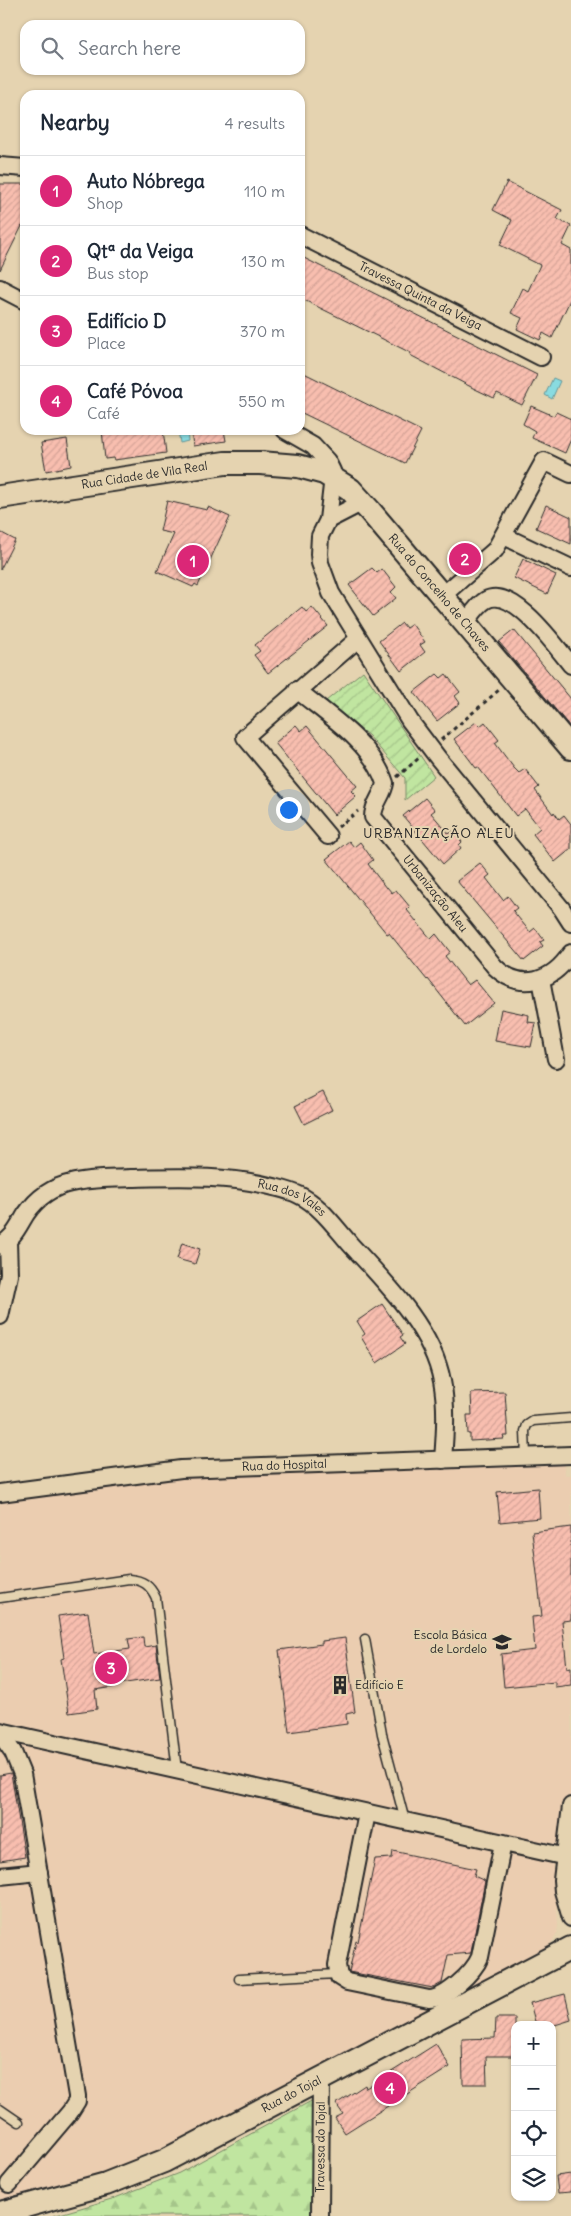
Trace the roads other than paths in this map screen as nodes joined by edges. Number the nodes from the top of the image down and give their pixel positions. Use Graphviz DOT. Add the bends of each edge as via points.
graph roads {
  1 [pos="0,166"];
  2 [pos="20,168"];
  3 [pos="305,238"];
  4 [pos="0,288"];
  5 [pos="20,298"];
  6 [pos="541,357"];
  7 [pos="295,435"];
  8 [pos="301,438"];
  9 [pos="300,467"];
  10 [pos="571,474"];
  11 [pos="333,477"];
  12 [pos="0,497"];
  13 [pos="363,502"];
  14 [pos="328,520"];
  15 [pos="504,536"];
  16 [pos="571,568"];
  17 [pos="442,596"];
  18 [pos="465,624"];
  19 [pos="358,639"];
  20 [pos="571,665"];
  21 [pos="297,690"];
  22 [pos="571,748"];
  23 [pos="328,836"];
  24 [pos="571,922"];
  25 [pos="571,953"];
  26 [pos="541,978"];
  27 [pos="556,1058"];
  28 [pos="4,1243"];
  29 [pos="0,1316"];
  30 [pos="571,1418"];
  31 [pos="571,1455"];
  32 [pos="526,1457"];
  33 [pos="442,1460"];
  34 [pos="0,1493"];
  35 [pos="0,1598"];
  36 [pos="365,1639"];
  37 [pos="0,1733"];
  38 [pos="177,1770"];
  39 [pos="571,1806"];
  40 [pos="367,1813"];
  41 [pos="405,1821"];
  42 [pos="503,1843"];
  43 [pos="567,1857"];
  44 [pos="39,1872"];
  45 [pos="0,1876"];
  46 [pos="571,1918"];
  47 [pos="571,1948"];
  48 [pos="338,1974"];
  49 [pos="239,1979"];
  50 [pos="320,2079"];
  51 [pos="0,2109"];
  52 [pos="19,2122"];
  53 [pos="8,2184"];
  54 [pos="6,2214"];
  55 [pos="320,2216"];
  1 -- 2 [label="street"];
  3 -- 6 [label="street, Travessa Quinta da Veiga"];
  4 -- 5 [label="street"];
  7 -- 8 [label="street"];
  8 -- 9 [label="street" via="309,454"];
  8 -- 11 [label="street" via="323,455"];
  9 -- 11 [label="street, Rua do Concelho de Chaves"];
  9 -- 12 [label="street, Rua Cidade de Vila Real" via="260,462 225,463"];
  10 -- 15 [label="street" via="544,461"];
  11 -- 13 [label="street, Rua do Concelho de Chaves"];
  11 -- 14 [label="street"];
  13 -- 14 [label="street"];
  13 -- 17 [label="street, Rua do Concelho de Chaves"];
  14 -- 19 [label="street" via="320,536 320,563 331,593"];
  15 -- 16 [label="street"];
  15 -- 17 [label="street" via="489,556"];
  17 -- 18 [label="street, Rua do Concelho de Chaves"];
  18 -- 20 [label="street" via="486,600 505,601 529,615"];
  18 -- 22 [label="street, Rua do Concelho de Chaves"];
  19 -- 21 [label="street"];
  19 -- 24 [label="street" via="434,754"];
  21 -- 23 [label="street" via="245,737"];
  21 -- 26 [label="street, Urbanização Aleu" via="358,741 372,759 385,783 374,805 374,817 485,956 507,977 523,982"];
  25 -- 26 [label="street, Urbanização Aleu" via="559,968"];
  26 -- 27 [label="street"];
  28 -- 29 [label="street" via="8,1286"];
  28 -- 33 [label="street, Rua dos Vales" via="36,1202 52,1190 72,1182 195,1176 228,1178 298,1194 318,1209 393,1290 428,1343 438,1365 444,1398"];
  30 -- 32 [label="lane" via="527,1424 524,1431"];
  31 -- 32 [label="street, Rua do Hospital"];
  32 -- 33 [label="street, Rua do Hospital"];
  33 -- 34 [label="street, Rua do Hospital" via="181,1469"];
  35 -- 38 [label="lane" via="129,1579 140,1579 147,1584 156,1598"];
  36 -- 41 [label="lane" via="382,1734"];
  37 -- 38 [label="street"];
  37 -- 44 [label="street" via="21,1769"];
  38 -- 40 [label="street"];
  39 -- 43 [label="street"];
  40 -- 41 [label="street"];
  40 -- 48 [label="street" via="337,1965"];
  41 -- 42 [label="street"];
  42 -- 43 [label="street"];
  42 -- 48 [label="street" via="480,1956 471,1970 444,1995 429,1999 346,1982"];
  43 -- 46 [label="street" via="563,1891"];
  44 -- 45 [label="street"];
  44 -- 53 [label="street" via="77,2101"];
  47 -- 50 [label="street, Rua do Tojal"];
  48 -- 49 [label="lane"];
  50 -- 54 [label="street, Rua do Tojal" via="138,2173"];
  50 -- 55 [label="street, Travessa do Tojal"];
  51 -- 52 [label="lane"];
}
